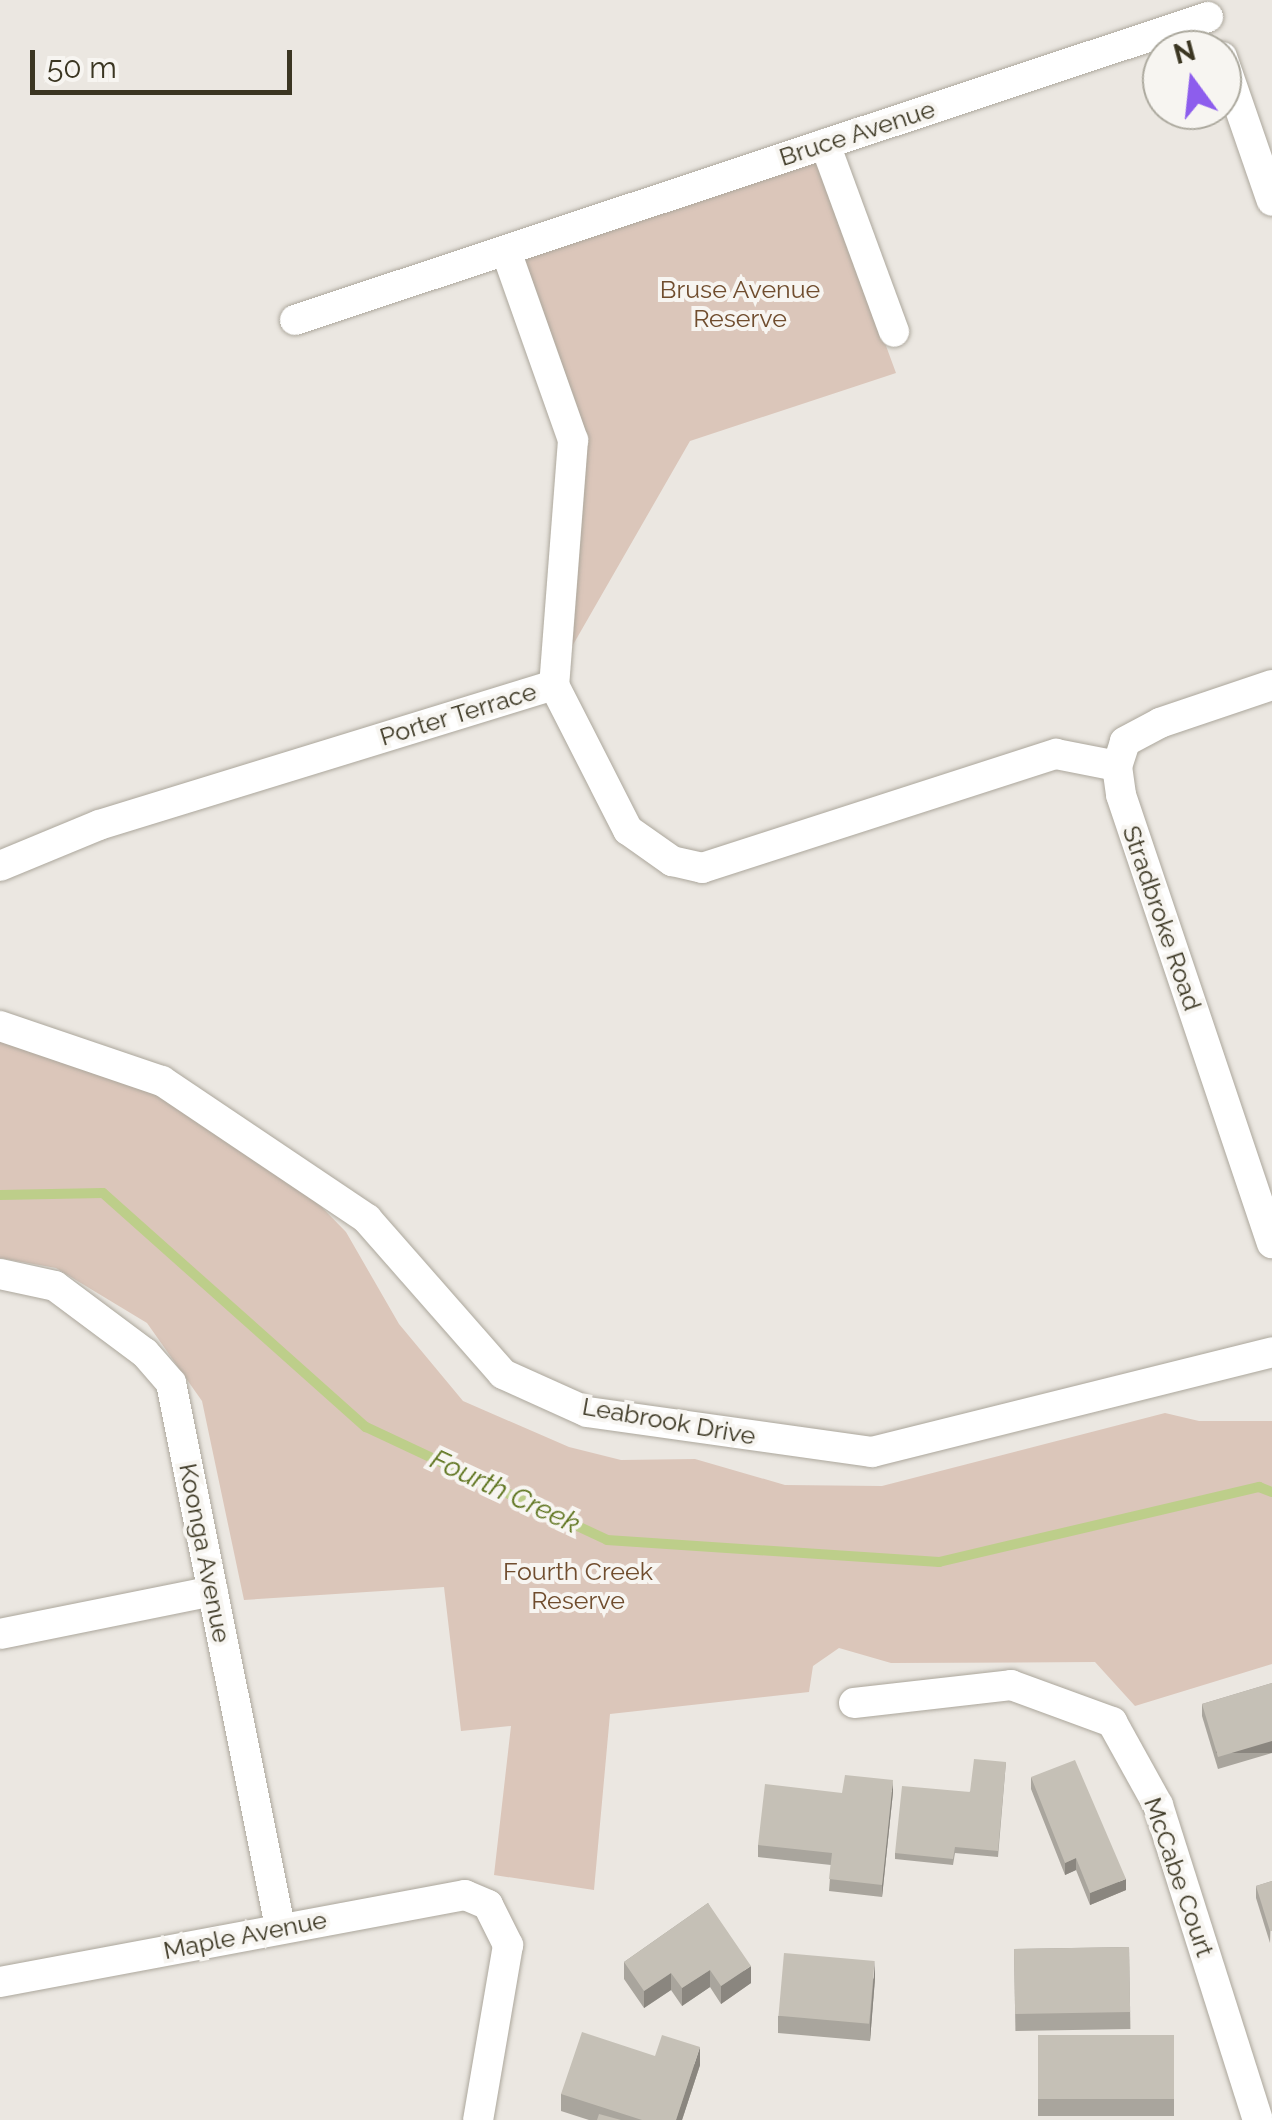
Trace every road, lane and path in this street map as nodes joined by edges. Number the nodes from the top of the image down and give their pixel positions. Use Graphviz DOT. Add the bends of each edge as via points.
graph roads {
  1 [pos="1205,8"];
  2 [pos="1242,115"];
  3 [pos="825,144"];
  4 [pos="1272,202"];
  5 [pos="506,250"];
  6 [pos="295,320"];
  7 [pos="894,332"];
  8 [pos="554,685"];
  9 [pos="1272,685"];
  10 [pos="1118,766"];
  11 [pos="0,866"];
  12 [pos="0,1026"];
  13 [pos="1272,1243"];
  14 [pos="0,1274"];
  15 [pos="1272,1352"];
  16 [pos="214,1591"];
  17 [pos="0,1634"];
  18 [pos="854,1704"];
  19 [pos="280,1927"];
  20 [pos="0,1982"];
  21 [pos="478,2120"];
  22 [pos="1258,2120"];
  1 -- 3 [label="street, Bruce Avenue"];
  2 -- 4 [label="street"];
  3 -- 5 [label="street, Bruce Avenue"];
  3 -- 7 [label="street"];
  5 -- 6 [label="street, Bruce Avenue"];
  5 -- 8 [label="street" via="573,440"];
  8 -- 10 [label="street, Porter Terrace" via="628,830 672,862 702,868 1056,754"];
  8 -- 11 [label="street, Porter Terrace" via="99,825"];
  9 -- 10 [label="street" via="1160,723 1125,742"];
  10 -- 13 [label="street, Stradbroke Road" via="1121,796"];
  12 -- 15 [label="street, Leabrook Drive" via="162,1080 367,1219 502,1374 587,1412 872,1452"];
  14 -- 16 [label="street, Koonga Avenue" via="55,1286 145,1353 170,1383"];
  16 -- 17 [label="street"];
  16 -- 19 [label="street, Koonga Avenue"];
  18 -- 22 [label="street, McCabe Court" via="1011,1685 1112,1722 1158,1804"];
  19 -- 20 [label="street, Maple Avenue"];
  19 -- 21 [label="street, Maple Avenue" via="465,1895 488,1904 508,1945"];
}
